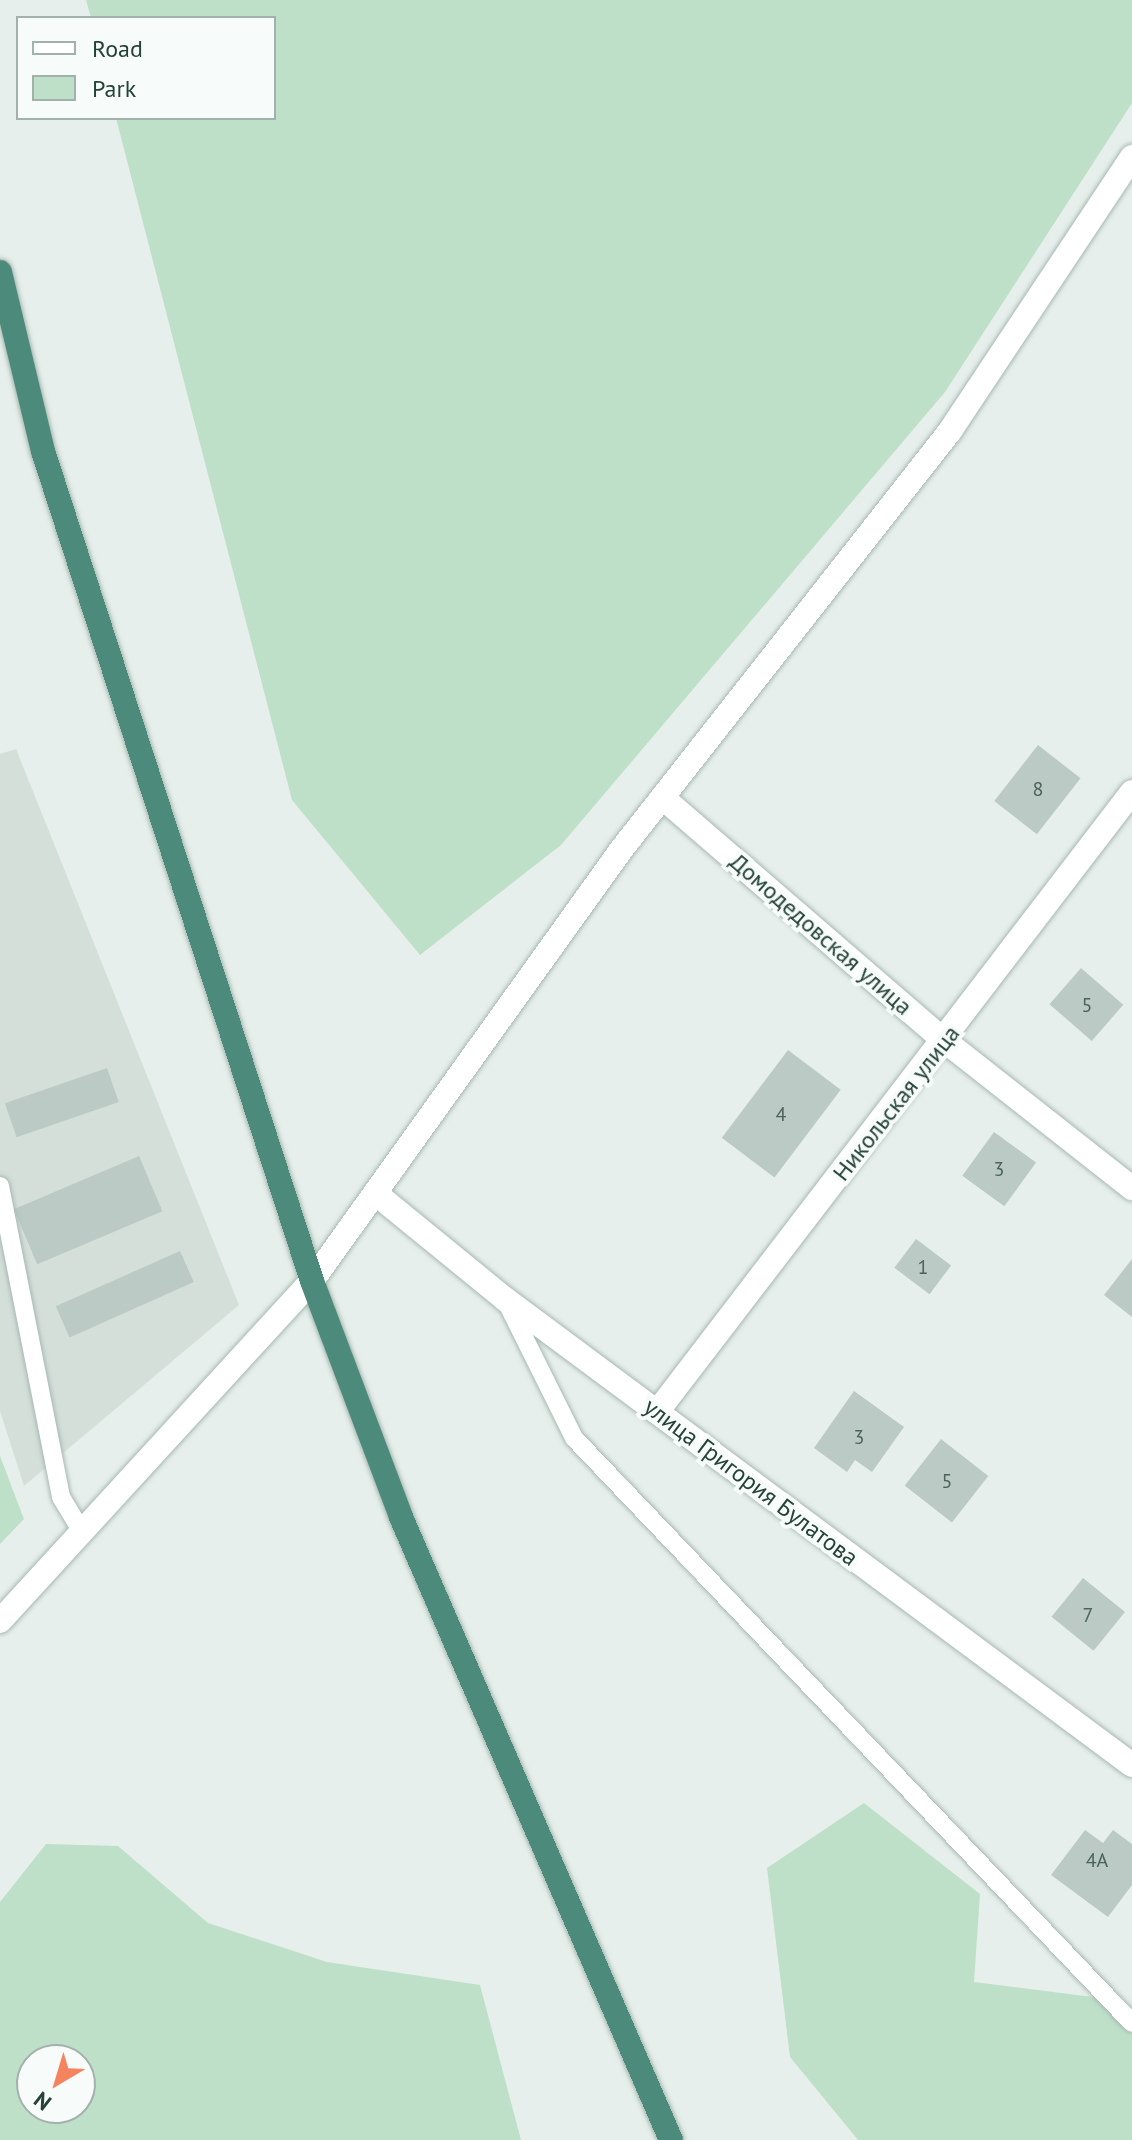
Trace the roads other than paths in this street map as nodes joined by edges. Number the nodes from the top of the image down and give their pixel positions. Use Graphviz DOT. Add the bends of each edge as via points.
graph roads {
  1 [pos="1132,157"];
  2 [pos="0,272"];
  3 [pos="1132,792"];
  4 [pos="663,798"];
  5 [pos="945,1041"];
  6 [pos="0,1186"];
  7 [pos="1132,1188"];
  8 [pos="375,1193"];
  9 [pos="312,1281"];
  10 [pos="505,1299"];
  11 [pos="657,1412"];
  12 [pos="82,1532"];
  13 [pos="0,1621"];
  14 [pos="1132,1765"];
  15 [pos="1132,2023"];
  16 [pos="671,2140"];
  1 -- 4 [label="street" via="950,431"];
  2 -- 9 [label="highway" via="43,451"];
  3 -- 5 [label="street, Никольская улица"];
  4 -- 5 [label="street, Домодедовская улица"];
  4 -- 8 [label="street"];
  5 -- 7 [label="street, Домодедовская улица"];
  5 -- 11 [label="street, Никольская улица"];
  6 -- 12 [label="lane" via="61,1497"];
  8 -- 9 [label="street"];
  8 -- 10 [label="street, улица Григория Булатова"];
  9 -- 12 [label="street"];
  9 -- 16 [label="highway" via="401,1517"];
  10 -- 11 [label="street, улица Григория Булатова"];
  10 -- 15 [label="lane" via="574,1438"];
  11 -- 14 [label="street, улица Григория Булатова"];
  12 -- 13 [label="street"];
}
